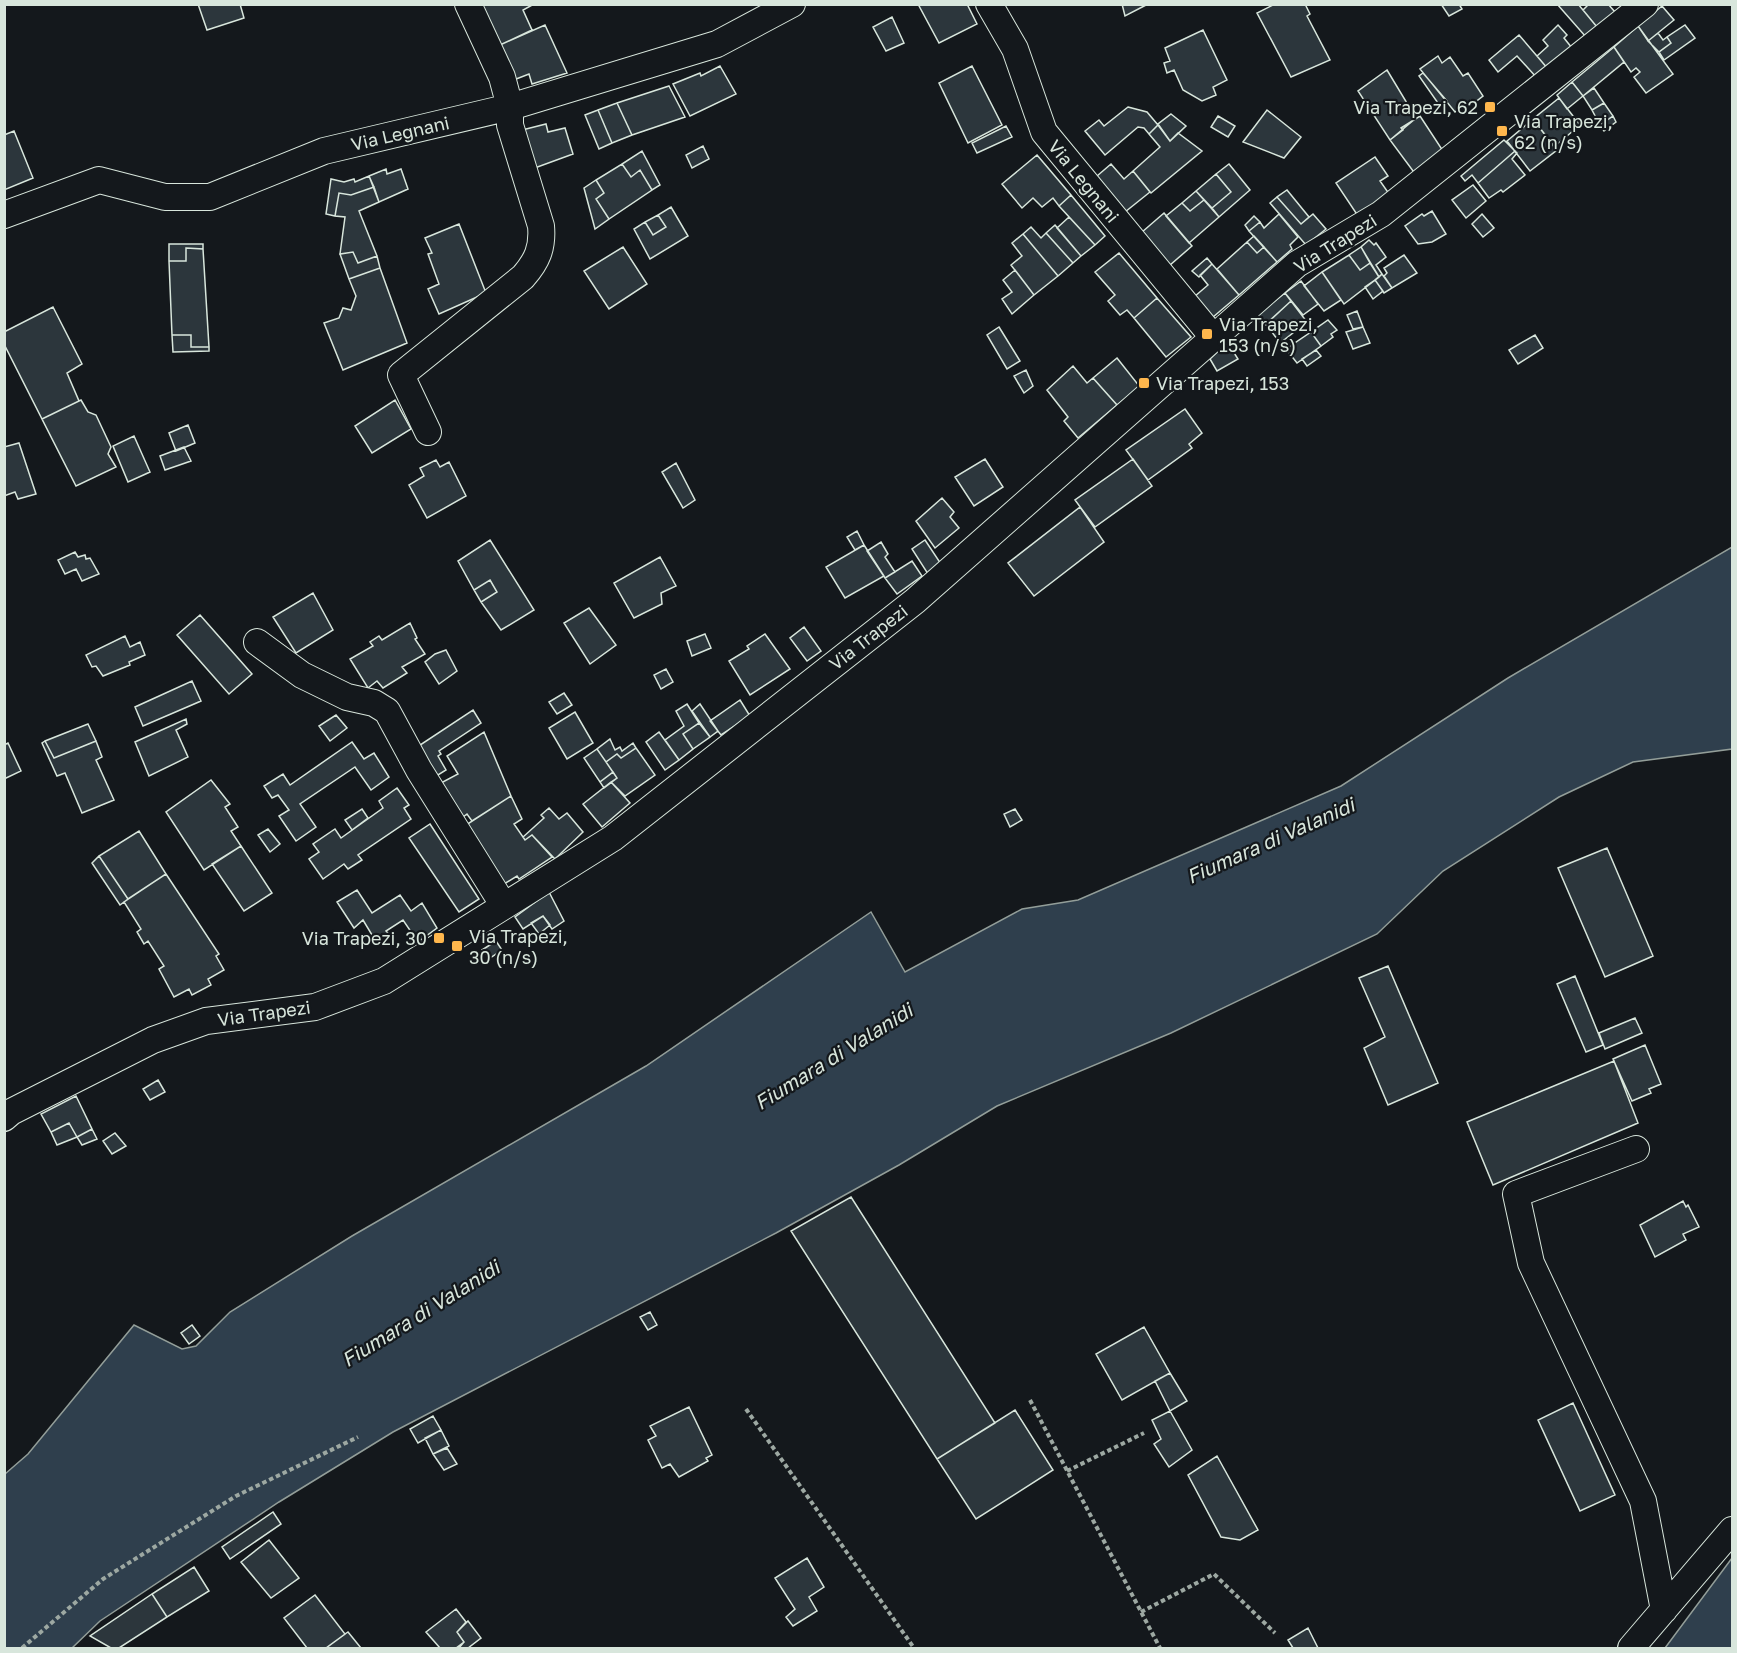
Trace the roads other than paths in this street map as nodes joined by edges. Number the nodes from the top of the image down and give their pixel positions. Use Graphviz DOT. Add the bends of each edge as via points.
graph roads {
  1 [pos="468,4"];
  2 [pos="792,4"];
  3 [pos="989,4"];
  4 [pos="1644,4"];
  5 [pos="510,107"];
  6 [pos="4,215"];
  7 [pos="1213,338"];
  8 [pos="428,432"];
  9 [pos="257,642"];
  10 [pos="504,906"];
  11 [pos="4,1118"];
  12 [pos="1636,1149"];
  13 [pos="1732,1530"];
  14 [pos="1664,1610"];
  15 [pos="1631,1648"];
  1 -- 5 [label="street" via="502,77"];
  2 -- 5 [label="street, Via Legnani" via="717,44"];
  3 -- 7 [label="street, Via Legnani" via="1015,49 1044,132"];
  4 -- 7 [label="street, Via Trapezi" via="1381,214 1297,264"];
  5 -- 6 [label="street, Via Legnani" via="324,151 210,197 165,197 99,180"];
  5 -- 8 [label="street" via="510,125 541,226 542,243 535,262 523,277 401,375"];
  7 -- 10 [label="street, Via Trapezi" via="915,601 613,838"];
  9 -- 10 [label="street" via="302,675 346,697 374,703 387,711 419,771"];
  10 -- 11 [label="street, Via Trapezi" via="384,981 315,1007 206,1021 153,1040"];
  12 -- 14 [label="street" via="1516,1194 1531,1263 1643,1502"];
  13 -- 14 [label="street"];
  14 -- 15 [label="street"];
}
